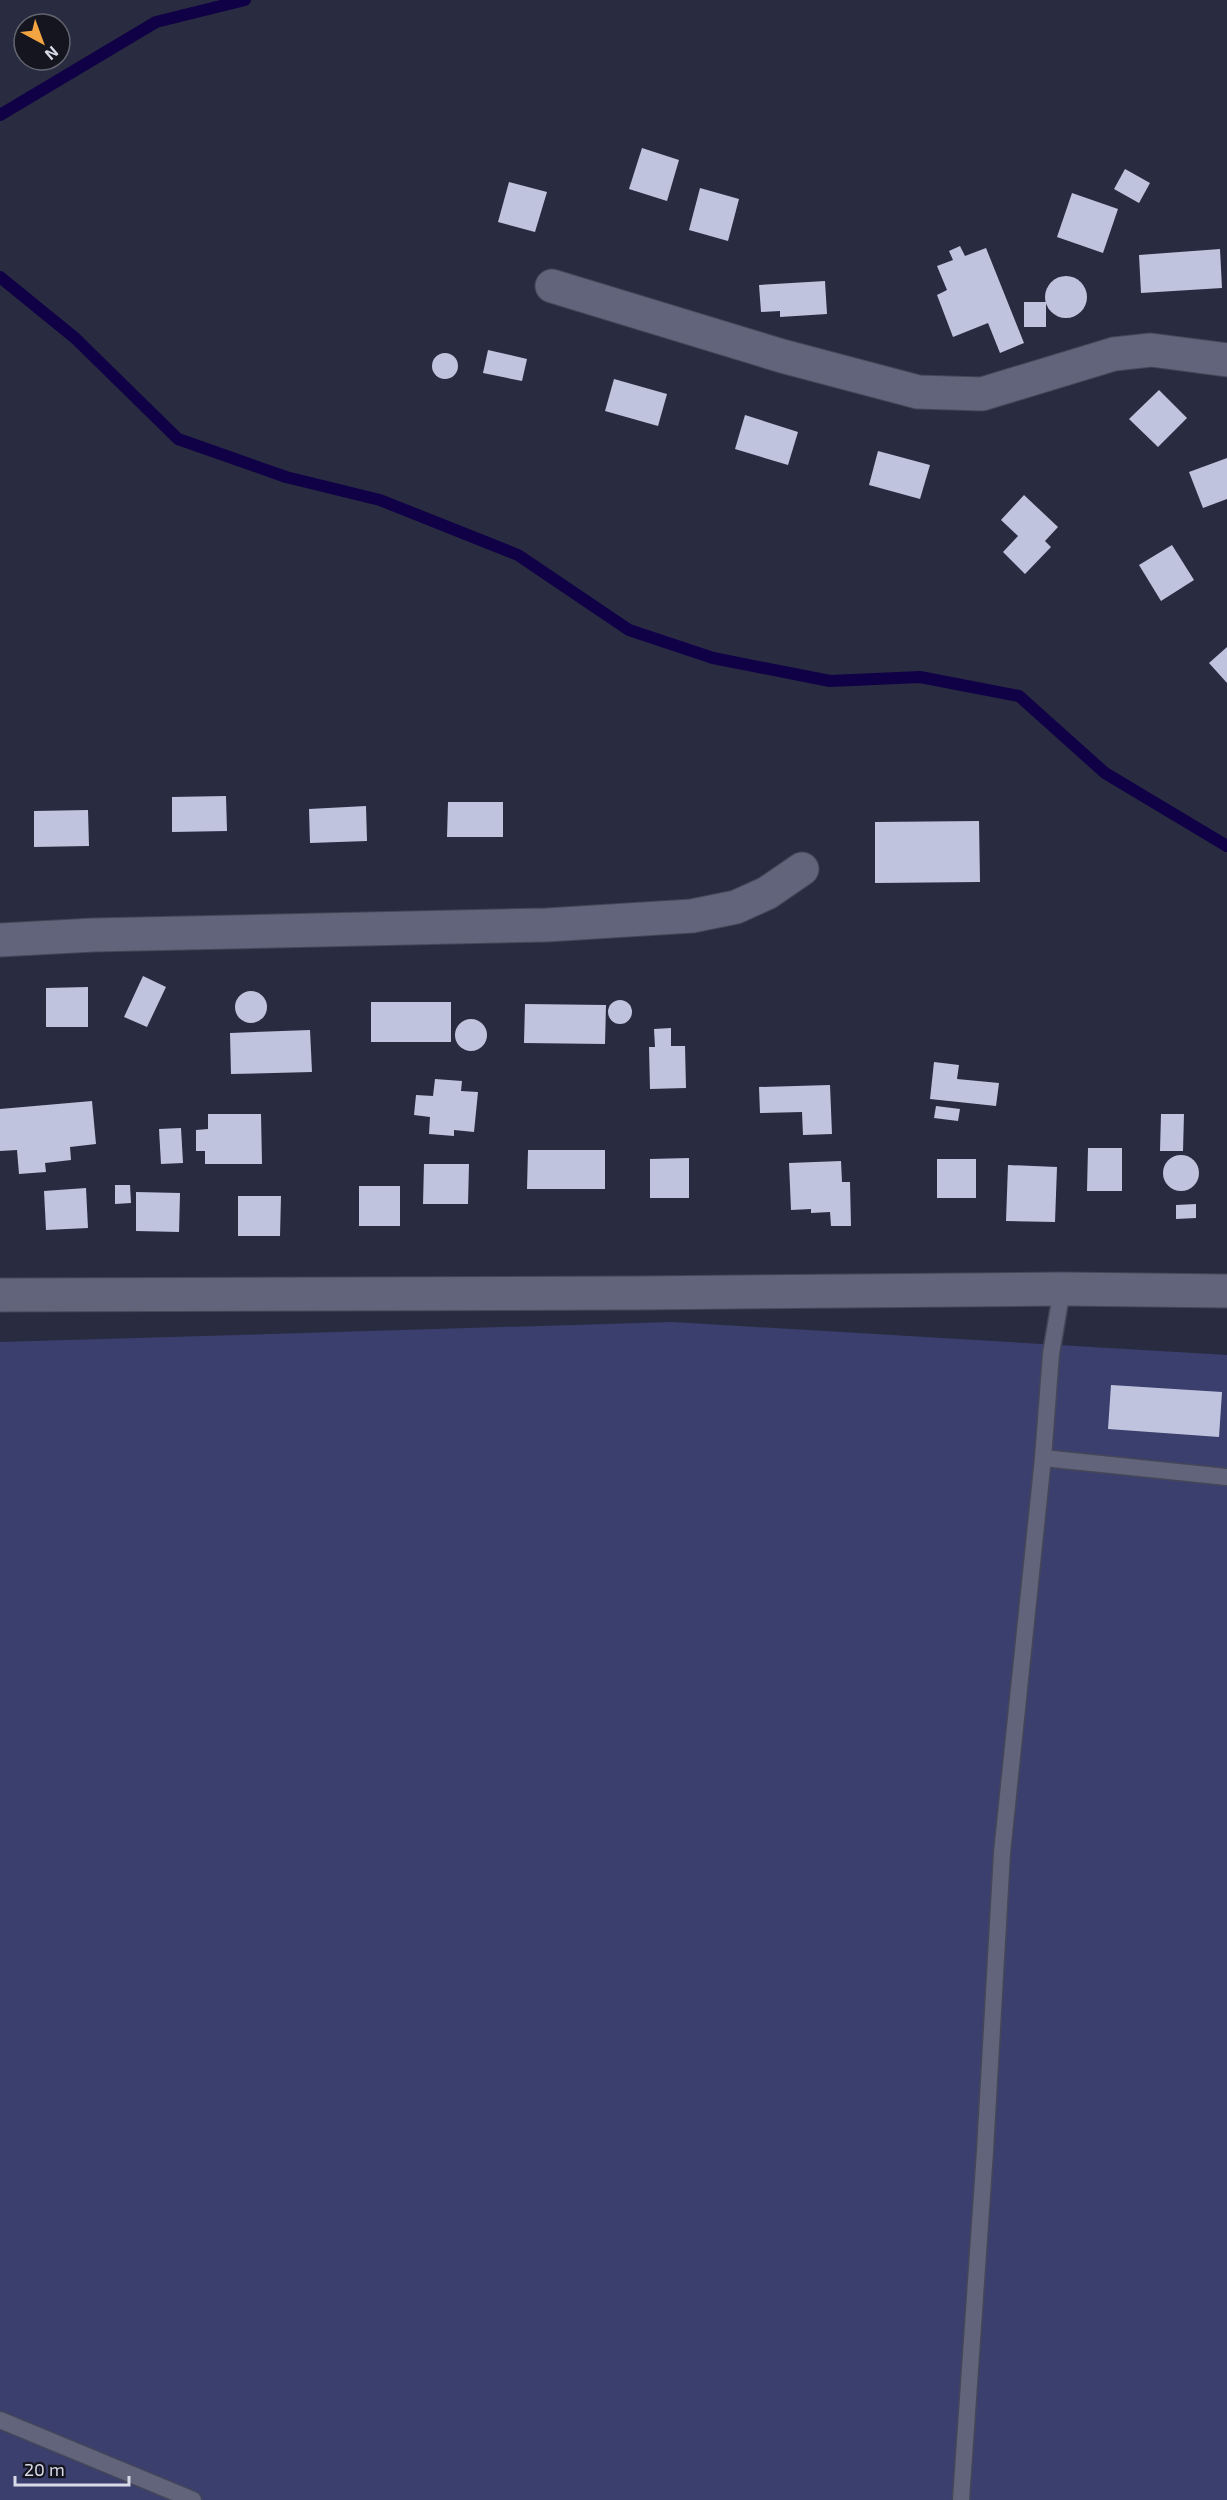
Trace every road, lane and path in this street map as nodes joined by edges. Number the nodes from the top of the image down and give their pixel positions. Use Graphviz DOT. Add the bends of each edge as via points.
graph roads {
  1 [pos="552,286"];
  2 [pos="1227,360"];
  3 [pos="802,869"];
  4 [pos="0,940"];
  5 [pos="1062,1289"];
  6 [pos="1227,1291"];
  7 [pos="0,1295"];
  8 [pos="1042,1458"];
  9 [pos="1227,1477"];
  10 [pos="0,2420"];
  11 [pos="193,2500"];
  12 [pos="961,2500"];
  1 -- 2 [label="street" via="782,356 918,392 982,394 1114,354 1151,350"];
  3 -- 4 [label="street" via="767,893 736,907 692,916 546,925"];
  5 -- 6 [label="street"];
  5 -- 7 [label="street"];
  5 -- 8 [label="lane" via="1051,1354"];
  8 -- 9 [label="lane"];
  8 -- 12 [label="lane" via="1002,1853"];
  10 -- 11 [label="lane"];
}
